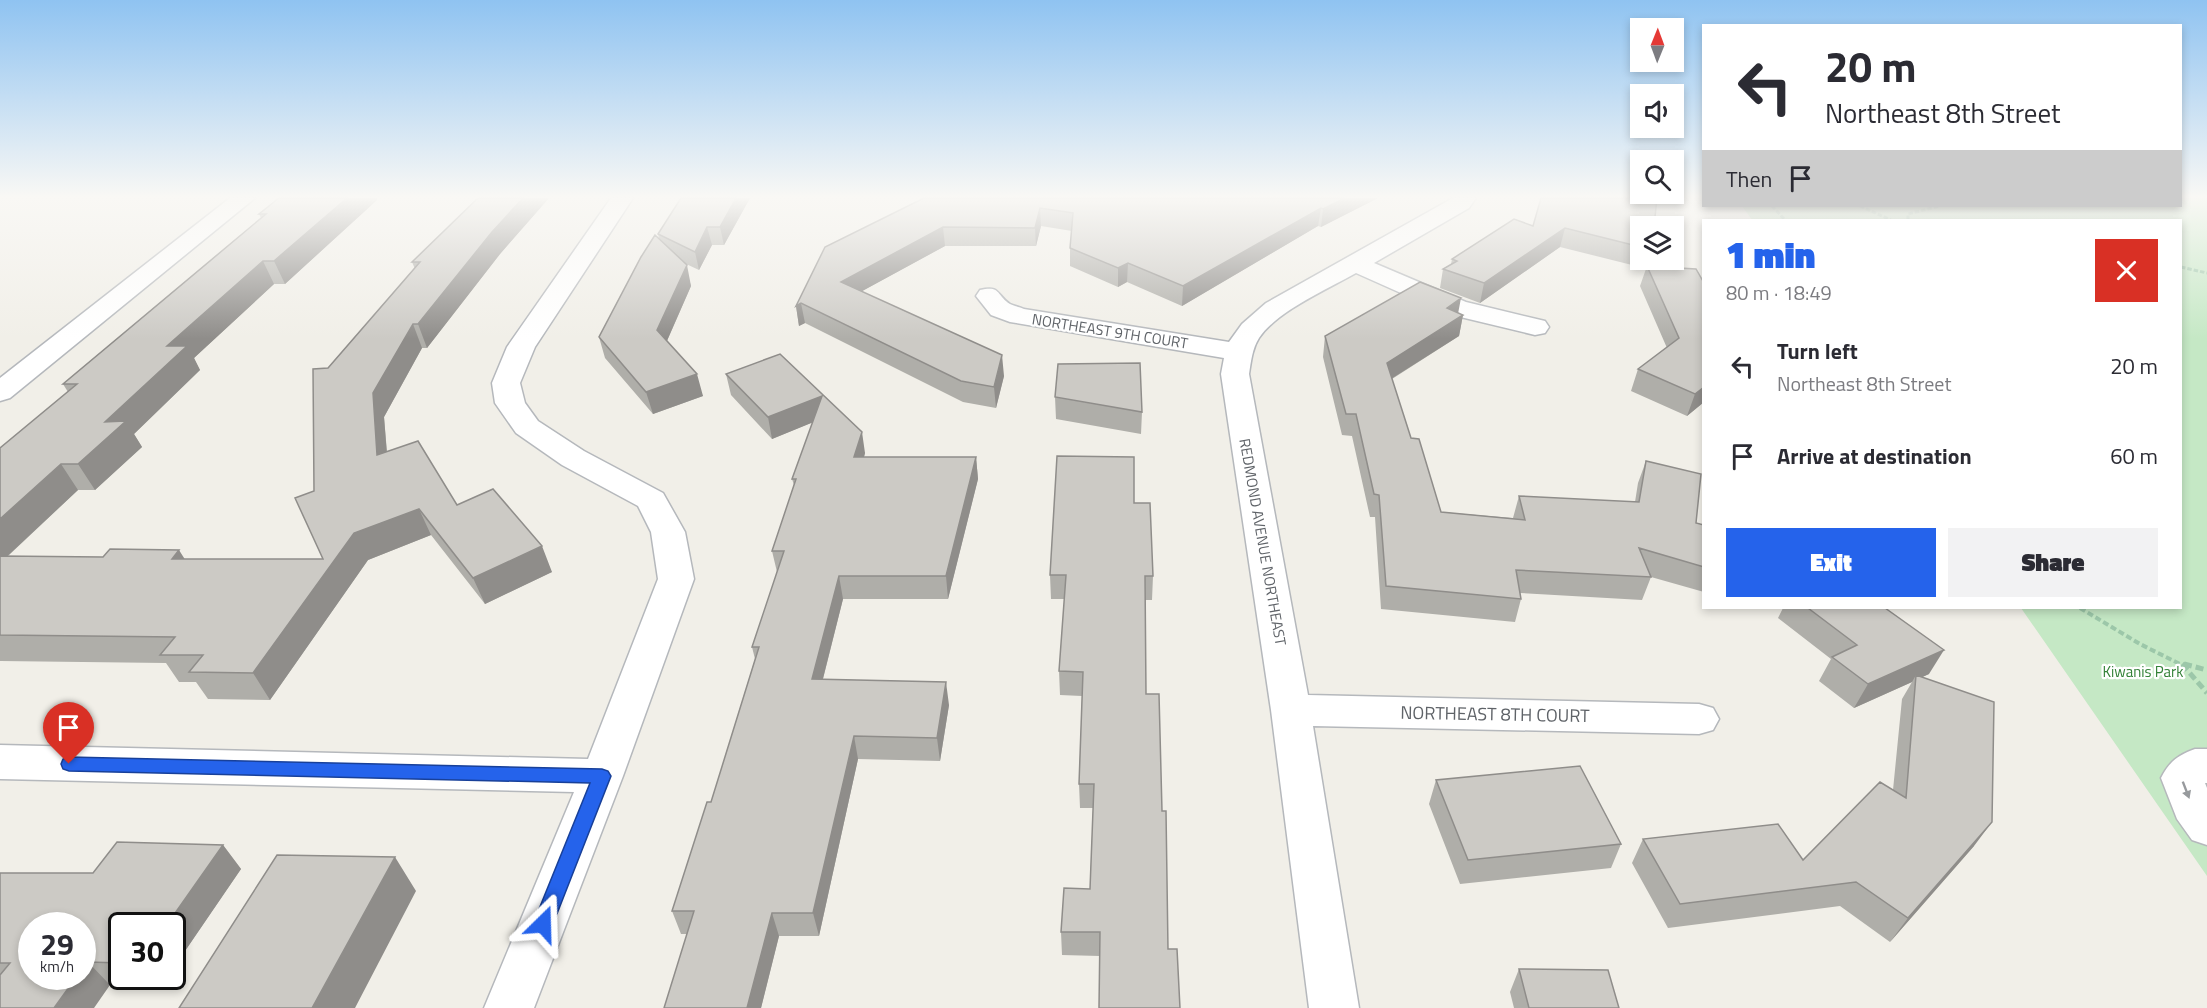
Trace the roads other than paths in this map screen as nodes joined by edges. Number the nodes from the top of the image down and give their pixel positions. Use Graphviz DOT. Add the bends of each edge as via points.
graph roads {
  1 [pos="185,245"];
  2 [pos="590,245"];
  3 [pos="1389,245"];
  4 [pos="1356,264"];
  5 [pos="989,296"];
  6 [pos="1535,327"];
  7 [pos="1237,352"];
  8 [pos="0,392"];
  9 [pos="1291,710"];
  10 [pos="1699,718"];
  11 [pos="0,762"];
  12 [pos="2207,766"];
  13 [pos="602,776"];
  14 [pos="2207,827"];
  15 [pos="509,1008"];
  16 [pos="1334,1008"];
  1 -- 8 [label="street"];
  2 -- 13 [label="street" via="521,347 506,383 510,403 527,427 573,458 651,500 668,532 676,579"];
  3 -- 4 [label="street"];
  4 -- 6 [label="street" via="1457,308"];
  4 -- 7 [label="street" via="1275,309 1247,334"];
  5 -- 7 [label="street, NORTHEAST 9TH COURT" via="1000,309 1019,316"];
  7 -- 9 [label="street, REDMOND AVENUE NORTHEAST" via="1234,374"];
  9 -- 10 [label="street, NORTHEAST 8TH COURT"];
  9 -- 16 [label="street, REDMOND AVENUE NORTHEAST"];
  11 -- 13 [label="street"];
  12 -- 14 [label="street, one-way" via="2195,766 2182,778 2192,806"];
  13 -- 15 [label="street"];
}
